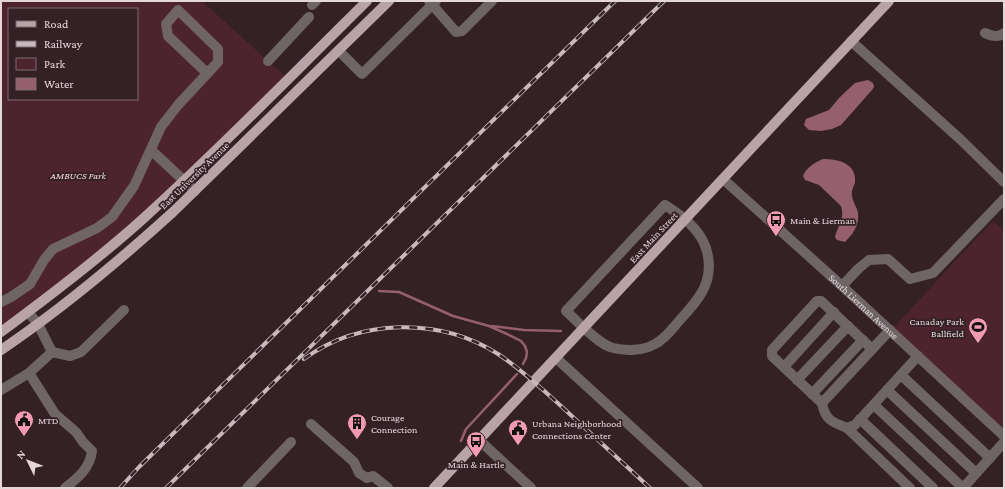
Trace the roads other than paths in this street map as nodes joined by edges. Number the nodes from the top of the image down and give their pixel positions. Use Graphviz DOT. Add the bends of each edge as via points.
graph roads {
  1 [pos="367,1"];
  2 [pos="389,1"];
  3 [pos="492,1"];
  4 [pos="889,1"];
  5 [pos="432,2"];
  6 [pos="309,17"];
  7 [pos="985,33"];
  8 [pos="1004,33"];
  9 [pos="852,41"];
  10 [pos="339,51"];
  11 [pos="268,62"];
  12 [pos="207,73"];
  13 [pos="151,150"];
  14 [pos="723,179"];
  15 [pos="185,180"];
  16 [pos="1004,182"];
  17 [pos="195,190"];
  18 [pos="1004,199"];
  19 [pos="686,219"];
  20 [pos="842,286"];
  21 [pos="1,302"];
  22 [pos="124,310"];
  23 [pos="28,312"];
  24 [pos="834,312"];
  25 [pos="38,324"];
  26 [pos="848,326"];
  27 [pos="584,328"];
  28 [pos="890,330"];
  29 [pos="1,332"];
  30 [pos="863,340"];
  31 [pos="872,349"];
  32 [pos="1,350"];
  33 [pos="52,352"];
  34 [pos="918,356"];
  35 [pos="556,358"];
  36 [pos="784,367"];
  37 [pos="29,373"];
  38 [pos="901,375"];
  39 [pos="797,380"];
  40 [pos="1,390"];
  41 [pos="887,390"];
  42 [pos="812,394"];
  43 [pos="822,403"];
  44 [pos="874,405"];
  45 [pos="860,419"];
  46 [pos="311,424"];
  47 [pos="847,428"];
  48 [pos="1004,436"];
  49 [pos="479,440"];
  50 [pos="291,442"];
  51 [pos="1004,442"];
  52 [pos="990,458"];
  53 [pos="976,473"];
  54 [pos="524,486"];
  55 [pos="65,488"];
  56 [pos="246,488"];
  57 [pos="388,488"];
  58 [pos="434,488"];
  59 [pos="698,488"];
  60 [pos="910,488"];
  61 [pos="933,488"];
  62 [pos="963,488"];
  1 -- 15 [label="main road, East University Avenue"];
  2 -- 10 [label="main road, East University Avenue"];
  3 -- 5 [label="street" via="460,32 456,32"];
  4 -- 9 [label="main road, East Main Street"];
  5 -- 10 [label="street" via="362,74"];
  6 -- 11 [label="street"];
  7 -- 8 [label="street" via="990,36 1000,36"];
  9 -- 14 [label="main road, East Main Street"];
  9 -- 16 [label="street"];
  10 -- 17 [label="main road, East University Avenue"];
  12 -- 12 [label="street" via="218,62 218,49 178,10 166,24 168,36"];
  12 -- 13 [label="street" via="161,127"];
  13 -- 15 [label="street"];
  13 -- 21 [label="street" via="134,186 112,217 97,228 53,250 30,284"];
  14 -- 19 [label="main road, East Main Street"];
  14 -- 20 [label="street, South Lierman Avenue"];
  15 -- 17 [label="street"];
  15 -- 23 [label="main road, East University Avenue" via="108,249"];
  17 -- 25 [label="main road, East University Avenue" via="141,241"];
  18 -- 20 [label="street" via="933,273 910,279 888,259 869,260"];
  19 -- 27 [label="main road, East Main Street"];
  19 -- 27 [label="street" via="665,205 566,310"];
  19 -- 27 [label="street" via="699,234 706,248 708,278 700,296 663,339 643,349 612,348"];
  20 -- 28 [label="street, South Lierman Avenue"];
  22 -- 33 [label="street" via="81,352 70,356"];
  23 -- 25 [label="street"];
  23 -- 29 [label="main road, East University Avenue"];
  24 -- 26 [label="street"];
  24 -- 36 [label="street"];
  24 -- 36 [label="street" via="822,301 817,302 782,339 772,350 772,356"];
  25 -- 32 [label="main road, East University Avenue"];
  25 -- 33 [label="street"];
  26 -- 30 [label="street"];
  26 -- 39 [label="street"];
  27 -- 35 [label="main road, East Main Street"];
  28 -- 31 [label="street"];
  28 -- 34 [label="street, South Lierman Avenue"];
  30 -- 31 [label="street"];
  30 -- 42 [label="street"];
  31 -- 43 [label="street"];
  33 -- 37 [label="street"];
  34 -- 38 [label="street"];
  34 -- 48 [label="street, South Lierman Avenue"];
  35 -- 49 [label="main road, East Main Street"];
  35 -- 59 [label="street"];
  36 -- 39 [label="street"];
  37 -- 40 [label="street"];
  37 -- 55 [label="street" via="55,414 76,432 92,451 91,460 85,470"];
  38 -- 41 [label="street"];
  38 -- 52 [label="street"];
  39 -- 42 [label="street"];
  41 -- 44 [label="street"];
  41 -- 53 [label="street"];
  42 -- 43 [label="street"];
  43 -- 47 [label="street" via="824,413 833,422"];
  44 -- 45 [label="street"];
  44 -- 62 [label="street"];
  45 -- 47 [label="street" via="855,425"];
  45 -- 61 [label="street"];
  46 -- 57 [label="street" via="354,462 359,473 367,478 373,476"];
  47 -- 60 [label="street"];
  49 -- 54 [label="street"];
  49 -- 58 [label="main road, East Main Street"];
  50 -- 56 [label="street"];
  51 -- 52 [label="street"];
  52 -- 53 [label="street"];
  53 -- 62 [label="street"];
}
